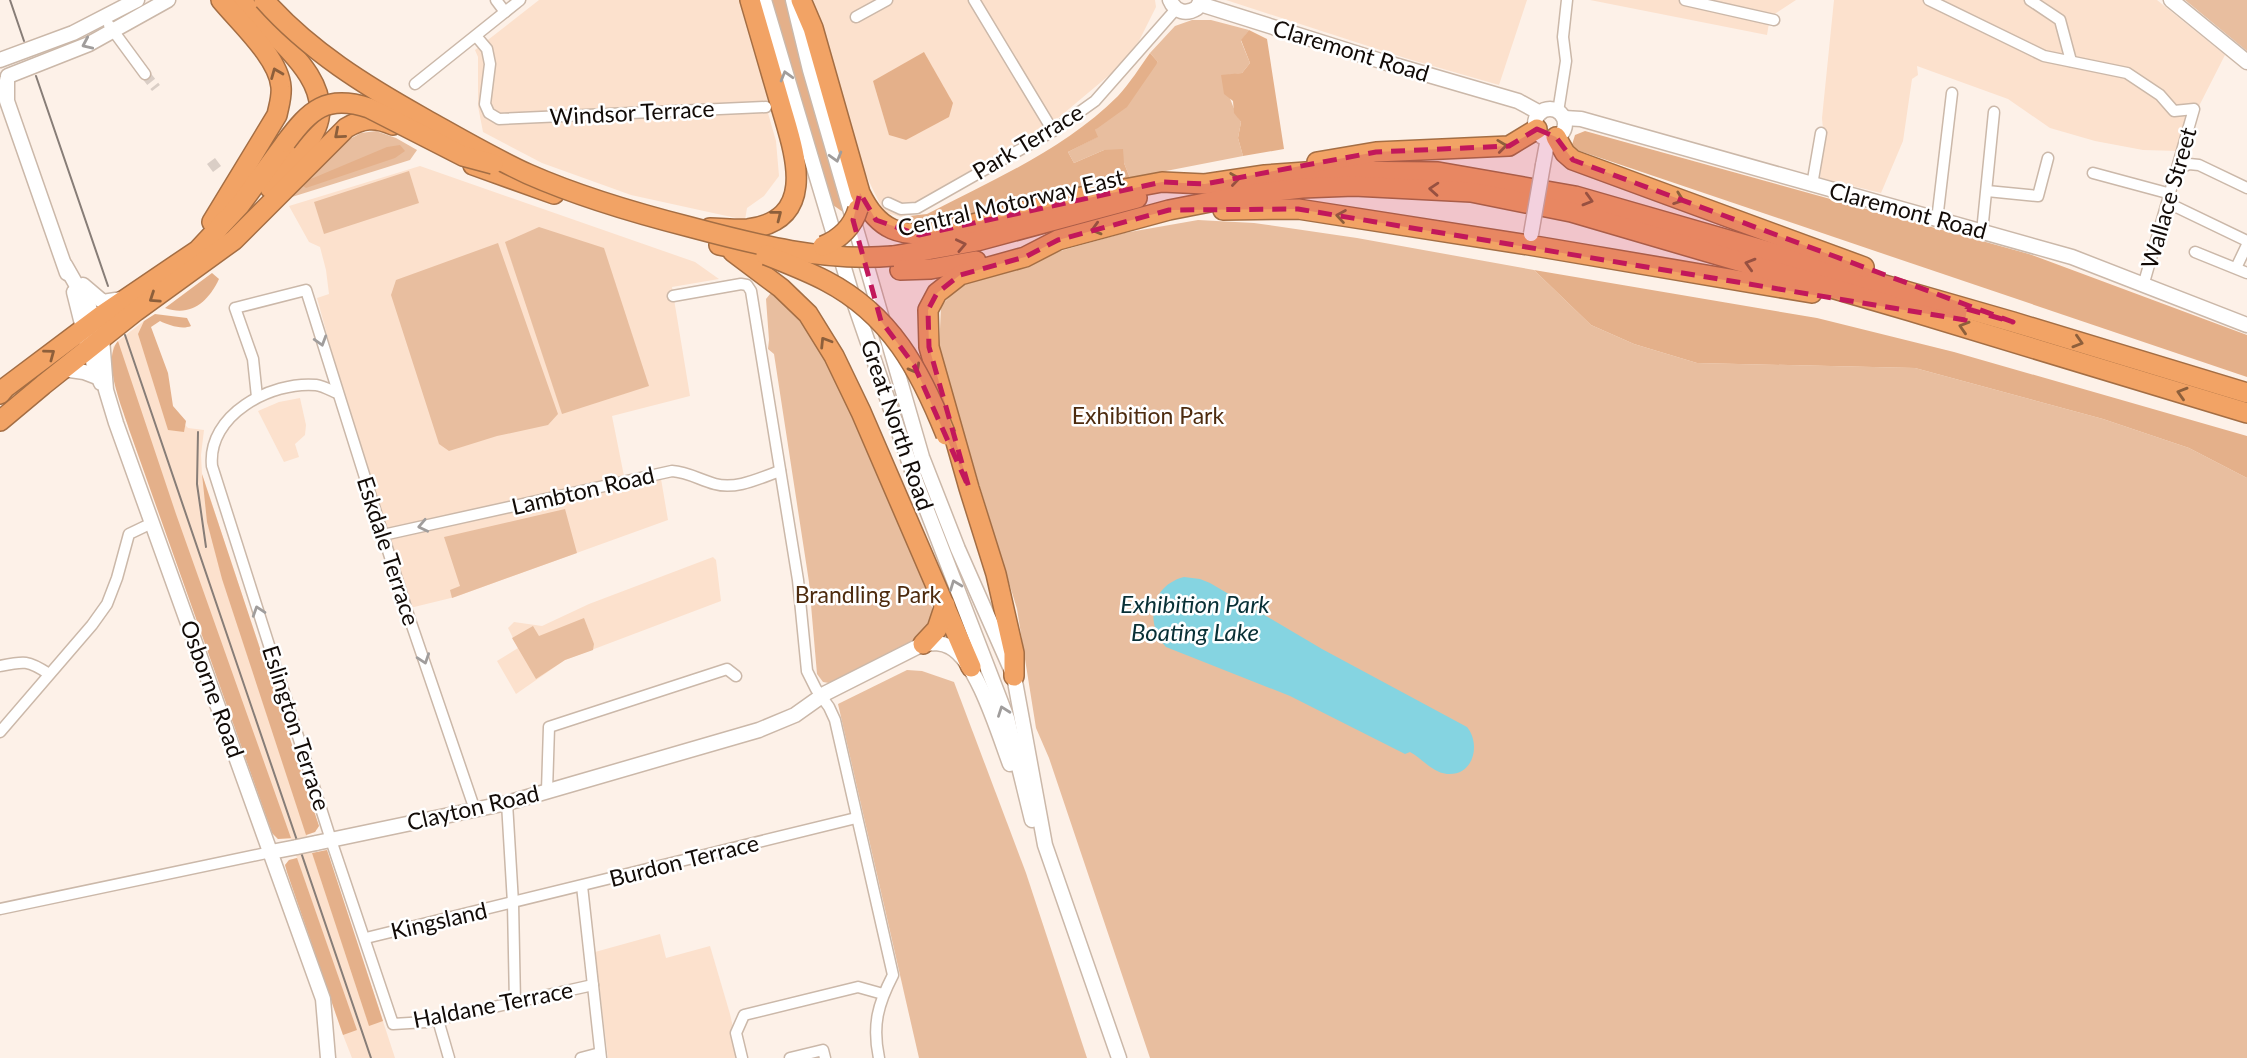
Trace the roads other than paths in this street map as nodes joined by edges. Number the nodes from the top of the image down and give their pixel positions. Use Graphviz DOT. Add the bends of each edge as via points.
graph roads {
  1 [pos="138,0"];
  2 [pos="168,0"];
  3 [pos="221,0"];
  4 [pos="496,0"];
  5 [pos="520,0"];
  6 [pos="750,0"];
  7 [pos="764,0"];
  8 [pos="793,0"];
  9 [pos="802,0"];
  10 [pos="887,0"];
  11 [pos="974,0"];
  12 [pos="1567,0"];
  13 [pos="1685,0"];
  14 [pos="1928,0"];
  15 [pos="2030,0"];
  16 [pos="2171,0"];
  17 [pos="1201,2"];
  18 [pos="1173,5"];
  19 [pos="251,6"];
  20 [pos="505,12"];
  21 [pos="856,17"];
  22 [pos="106,18"];
  23 [pos="1774,20"];
  24 [pos="113,32"];
  25 [pos="477,36"];
  26 [pos="0,61"];
  27 [pos="2071,61"];
  28 [pos="2247,62"];
  29 [pos="145,74"];
  30 [pos="5,81"];
  31 [pos="415,84"];
  32 [pos="1952,93"];
  33 [pos="4,98"];
  34 [pos="766,107"];
  35 [pos="1994,112"];
  36 [pos="1561,115"];
  37 [pos="1545,130"];
  38 [pos="1052,131"];
  39 [pos="1821,133"];
  40 [pos="2048,158"];
  41 [pos="2178,169"];
  42 [pos="527,173"];
  43 [pos="2093,173"];
  44 [pos="1265,175"];
  45 [pos="1812,185"];
  46 [pos="2247,188"];
  47 [pos="1987,191"];
  48 [pos="1166,194"];
  49 [pos="558,195"];
  50 [pos="2169,198"];
  51 [pos="859,201"];
  52 [pos="1129,202"];
  53 [pos="888,203"];
  54 [pos="1937,220"];
  55 [pos="688,227"];
  56 [pos="1982,232"];
  57 [pos="1530,239"];
  58 [pos="1058,240"];
  59 [pos="723,241"];
  60 [pos="2247,243"];
  61 [pos="2195,252"];
  62 [pos="762,255"];
  63 [pos="207,260"];
  64 [pos="897,263"];
  65 [pos="65,265"];
  66 [pos="176,265"];
  67 [pos="2241,270"];
  68 [pos="2143,286"];
  69 [pos="131,295"];
  70 [pos="673,296"];
  71 [pos="1909,311"];
  72 [pos="2013,322"];
  73 [pos="2247,325"];
  74 [pos="92,334"];
  75 [pos="62,370"];
  76 [pos="97,377"];
  77 [pos="2,389"];
  78 [pos="106,390"];
  79 [pos="337,393"];
  80 [pos="2247,393"];
  81 [pos="257,397"];
  82 [pos="2247,413"];
  83 [pos="0,421"];
  84 [pos="915,459"];
  85 [pos="959,461"];
  86 [pos="780,471"];
  87 [pos="923,480"];
  88 [pos="152,523"];
  89 [pos="383,535"];
  90 [pos="945,605"];
  91 [pos="923,644"];
  92 [pos="0,666"];
  93 [pos="971,667"];
  94 [pos="50,674"];
  95 [pos="736,676"];
  96 [pos="1014,676"];
  97 [pos="821,696"];
  98 [pos="0,732"];
  99 [pos="547,791"];
  100 [pos="507,803"];
  101 [pos="475,810"];
  102 [pos="856,818"];
  103 [pos="1033,824"];
  104 [pos="323,841"];
  105 [pos="1045,845"];
  106 [pos="271,852"];
  107 [pos="582,886"];
  108 [pos="513,904"];
  109 [pos="0,909"];
  110 [pos="366,938"];
  111 [pos="593,985"];
  112 [pos="883,994"];
  113 [pos="515,1003"];
  114 [pos="438,1020"];
  115 [pos="393,1024"];
  116 [pos="601,1056"];
  117 [pos="878,1057"];
  118 [pos="328,1058"];
  119 [pos="449,1058"];
  120 [pos="581,1058"];
  121 [pos="741,1058"];
  122 [pos="790,1058"];
  123 [pos="825,1058"];
  124 [pos="866,1058"];
  125 [pos="1119,1058"];
  1 -- 22 [label="main road"];
  2 -- 24 [label="main road"];
  3 -- 19 [label="highway"];
  4 -- 20 [label="street"];
  5 -- 20 [label="street"];
  55 -- 6 [label="highway, one-way, bridge" via="746,229 772,221 791,203 797,183 790,139"];
  84 -- 7 [label="main road, Great North Road, one-way" via="836,246"];
  8 -- 84 [label="main road, Great North Road, one-way"];
  9 -- 51 [label="highway"];
  10 -- 21 [label="street"];
  11 -- 38 [label="street"];
  12 -- 36 [label="street"];
  13 -- 23 [label="street"];
  14 -- 27 [label="street" via="2045,56"];
  15 -- 27 [label="street" via="2060,20"];
  16 -- 28 [label="main road"];
  17 -- 18 [label="main road" via="1184,12"];
  17 -- 37 [label="main road, Claremont Road" via="1518,101"];
  18 -- 38 [label="street, Park Terrace" via="1095,101"];
  19 -- 42 [label="highway, Central Motorway East, bridge" via="398,104"];
  19 -- 49 [label="highway, Central Motorway East" via="307,54 438,140"];
  19 -- 63 [label="highway" via="307,71 318,96 319,118 310,138"];
  66 -- 19 [label="highway, one-way" via="205,232 277,115 281,100 278,73"];
  20 -- 25 [label="street"];
  22 -- 24 [label="street"];
  22 -- 26 [label="main road"];
  24 -- 29 [label="street"];
  24 -- 30 [label="main road, one-way"];
  25 -- 31 [label="street"];
  25 -- 34 [label="street, Windsor Terrace" via="487,48 490,64 485,104 499,119"];
  26 -- 30 [label="main road" via="7,68"];
  27 -- 41 [label="street, Wallace Street" via="2127,74 2160,95 2174,111 2194,109"];
  30 -- 33 [label="main road"];
  32 -- 54 [label="street"];
  33 -- 65 [label="main road"];
  35 -- 47 [label="street"];
  36 -- 37 [label="main road, Claremont Road" via="1549,109"];
  36 -- 37 [label="main road" via="1563,132"];
  36 -- 45 [label="main road, Claremont Road"];
  44 -- 37 [label="highway, one-way" via="1376,152 1508,146"];
  37 -- 57 [label="main road, bridge"];
  37 -- 72 [label="highway, one-way" via="1565,153 1585,165"];
  38 -- 53 [label="street, Park Terrace" via="917,208 901,209"];
  39 -- 45 [label="street"];
  40 -- 47 [label="street" via="2038,196"];
  41 -- 46 [label="street" via="2199,165"];
  41 -- 50 [label="street, Wallace Street"];
  42 -- 55 [label="highway, Central Motorway East, bridge"];
  42 -- 66 [label="highway, bridge" via="463,156 369,108 338,102 313,111 216,233"];
  43 -- 50 [label="street"];
  48 -- 44 [label="highway, one-way"];
  44 -- 72 [label="highway, one-way" via="1438,172 1575,196"];
  45 -- 54 [label="main road, Claremont Road"];
  47 -- 56 [label="street"];
  48 -- 52 [label="highway"];
  48 -- 52 [label="highway"];
  57 -- 48 [label="highway, one-way" via="1298,209 1197,212"];
  71 -- 48 [label="highway, one-way" via="1571,212 1471,192 1401,187"];
  49 -- 59 [label="highway, Central Motorway East" via="646,225"];
  49 -- 63 [label="highway, one-way" via="465,162 369,118 333,139 234,240"];
  50 -- 60 [label="street"];
  50 -- 68 [label="street, Wallace Street"];
  51 -- 52 [label="highway" via="893,230 919,235"];
  51 -- 62 [label="highway, bridge" via="855,219 823,246"];
  52 -- 58 [label="highway, one-way"];
  64 -- 52 [label="highway, Central Motorway East, one-way"];
  54 -- 56 [label="main road, Claremont Road"];
  55 -- 59 [label="highway, Central Motorway East, bridge"];
  56 -- 68 [label="main road, Claremont Road" via="2072,257"];
  57 -- 71 [label="highway"];
  58 -- 64 [label="highway, Central Motorway East" via="931,269"];
  58 -- 85 [label="highway" via="1025,257 960,275 937,293 928,310 929,347"];
  59 -- 62 [label="highway, Central Motorway East"];
  59 -- 64 [label="highway, Central Motorway East, bridge"];
  59 -- 85 [label="highway, one-way, bridge" via="827,281 876,315 914,365"];
  90 -- 59 [label="highway, one-way" via="834,356 808,314"];
  60 -- 67 [label="street"];
  61 -- 67 [label="street"];
  62 -- 64 [label="highway, Central Motorway East" via="847,268"];
  63 -- 74 [label="highway, one-way"];
  65 -- 69 [label="main road" via="103,302"];
  65 -- 74 [label="main road"];
  66 -- 69 [label="highway"];
  68 -- 73 [label="main road, Claremont Road"];
  69 -- 74 [label="highway"];
  70 -- 86 [label="street" via="741,284 751,291"];
  82 -- 71 [label="highway, one-way"];
  72 -- 80 [label="highway, one-way"];
  74 -- 75 [label="highway"];
  74 -- 76 [label="main road"];
  77 -- 74 [label="highway, one-way"];
  74 -- 78 [label="main road, Osborne Road"];
  75 -- 76 [label="main road"];
  75 -- 77 [label="highway" via="16,397"];
  75 -- 83 [label="highway"];
  76 -- 78 [label="main road"];
  78 -- 88 [label="main road, Osborne Road"];
  79 -- 81 [label="street" via="319,385 302,385"];
  81 -- 79 [label="street, Eskdale Terrace, one-way" via="253,359 235,308 306,290"];
  79 -- 89 [label="street, Eskdale Terrace"];
  104 -- 81 [label="street, Eslington Terrace, one-way" via="212,466 218,432"];
  84 -- 87 [label="main road, Great North Road"];
  85 -- 96 [label="highway" via="1004,607"];
  86 -- 89 [label="street, Lambton Road, one-way" via="733,486 672,471"];
  86 -- 97 [label="street" via="807,671"];
  87 -- 96 [label="main road, Great North Road"];
  103 -- 87 [label="main road, Great North Road, one-way" via="1007,718"];
  88 -- 94 [label="street" via="129,534 107,604"];
  88 -- 106 [label="main road, Osborne Road"];
  89 -- 101 [label="street, Eskdale Terrace, one-way"];
  90 -- 91 [label="highway" via="937,628"];
  90 -- 93 [label="highway"];
  91 -- 93 [label="main road" via="937,642 952,648"];
  91 -- 97 [label="main road, Clayton Road"];
  92 -- 94 [label="street" via="21,661"];
  93 -- 103 [label="main road"];
  94 -- 98 [label="street"];
  95 -- 99 [label="street" via="727,669 549,727"];
  96 -- 105 [label="main road, Great North Road"];
  97 -- 99 [label="main road, Clayton Road" via="795,715 759,730"];
  97 -- 102 [label="street" via="835,720"];
  99 -- 100 [label="main road, Clayton Road"];
  100 -- 101 [label="main road, Clayton Road"];
  100 -- 108 [label="street"];
  101 -- 104 [label="main road, Clayton Road"];
  102 -- 107 [label="street, Burdon Terrace"];
  102 -- 112 [label="street" via="893,975"];
  103 -- 105 [label="main road, Great North Road"];
  104 -- 106 [label="main road, Clayton Road, bridge"];
  104 -- 110 [label="street, Eslington Terrace"];
  105 -- 125 [label="main road, Great North Road"];
  106 -- 109 [label="street, Clayton Road"];
  106 -- 118 [label="main road, Osborne Road" via="323,999"];
  107 -- 108 [label="street, Burdon Terrace"];
  107 -- 111 [label="street"];
  108 -- 110 [label="street, Kingsland"];
  108 -- 113 [label="street"];
  110 -- 115 [label="street, Eslington Terrace"];
  111 -- 113 [label="street, Haldane Terrace"];
  111 -- 116 [label="street"];
  112 -- 117 [label="street" via="875,1017"];
  112 -- 121 [label="street" via="858,986 744,1015 736,1033"];
  113 -- 114 [label="street, Haldane Terrace"];
  114 -- 115 [label="street, Haldane Terrace"];
  114 -- 119 [label="street"];
  116 -- 120 [label="street"];
  117 -- 124 [label="street"];
  122 -- 123 [label="street" via="823,1050"];
}
